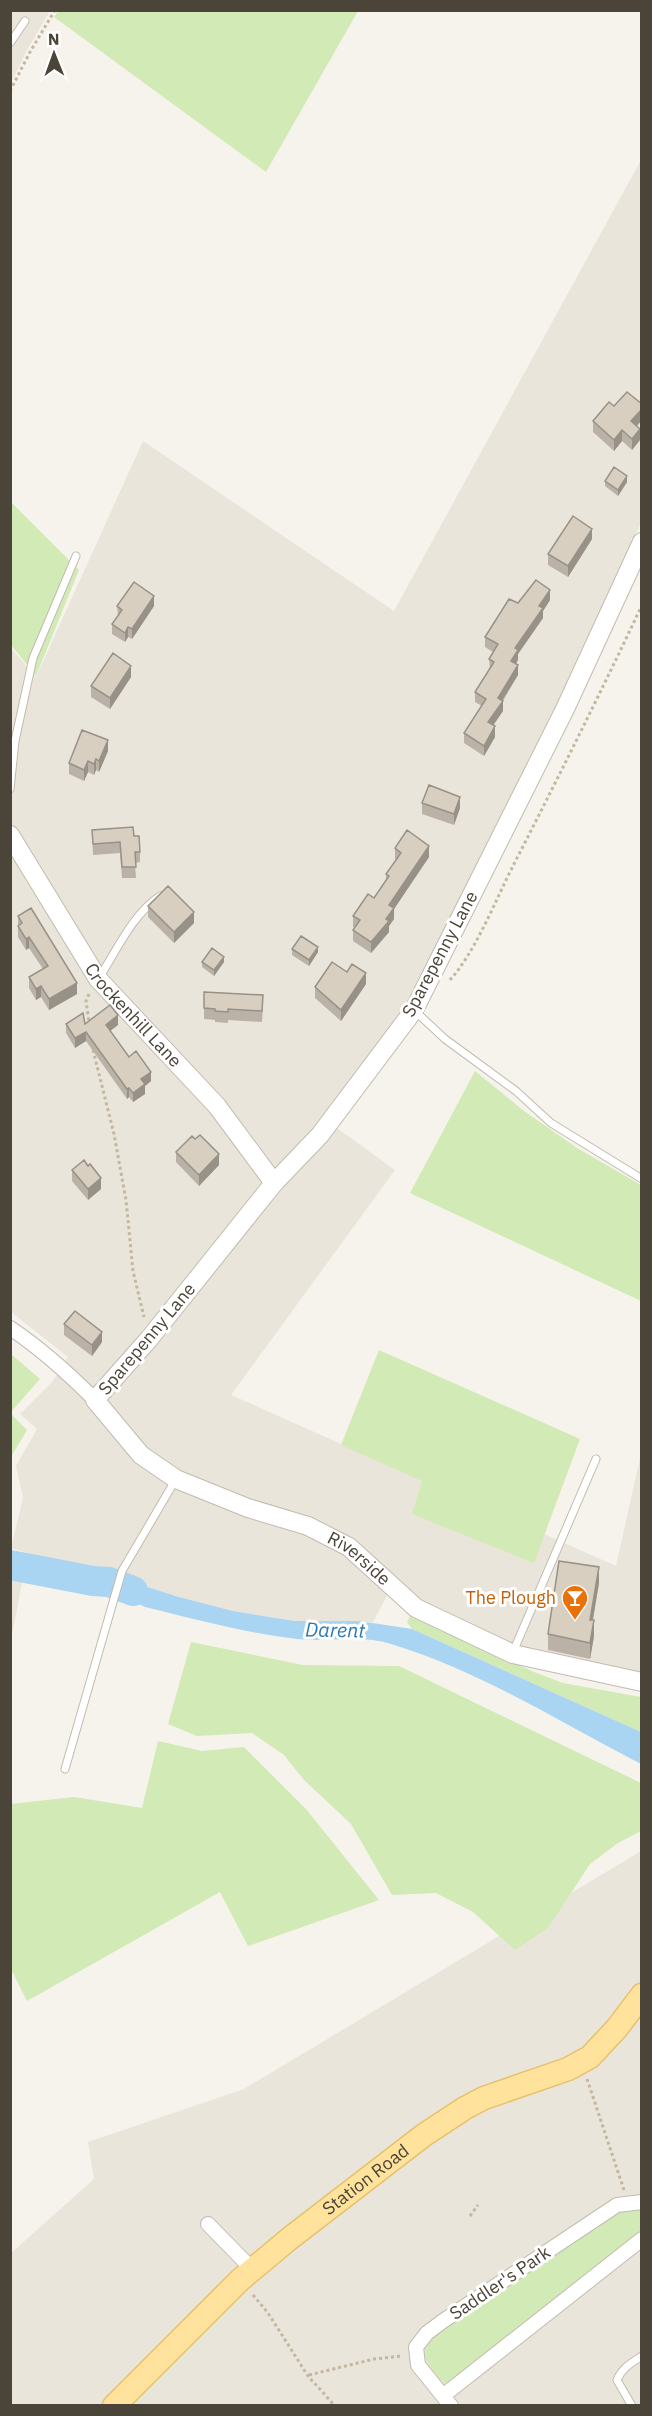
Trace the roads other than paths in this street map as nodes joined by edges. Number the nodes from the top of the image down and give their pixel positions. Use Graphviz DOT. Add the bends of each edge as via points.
graph roads {
  1 [pos="25,21"];
  2 [pos="10,43"];
  3 [pos="642,542"];
  4 [pos="76,556"];
  5 [pos="10,789"];
  6 [pos="10,835"];
  7 [pos="164,893"];
  8 [pos="99,980"];
  9 [pos="414,1010"];
  10 [pos="642,1179"];
  11 [pos="274,1184"];
  12 [pos="10,1328"];
  13 [pos="95,1400"];
  14 [pos="596,1459"];
  15 [pos="176,1479"];
  16 [pos="513,1654"];
  17 [pos="642,1682"];
  18 [pos="65,1769"];
  19 [pos="642,1995"];
  20 [pos="635,2203"];
  21 [pos="208,2224"];
  22 [pos="642,2239"];
  23 [pos="246,2274"];
  24 [pos="642,2356"];
  25 [pos="448,2401"];
  26 [pos="114,2406"];
  27 [pos="632,2406"];
  1 -- 2 [label="lane"];
  3 -- 9 [label="street, Sparepenny Lane" via="565,709"];
  4 -- 5 [label="lane" via="33,658 15,741"];
  6 -- 8 [label="street, Crockenhill Lane"];
  7 -- 8 [label="lane" via="138,915"];
  8 -- 11 [label="street, Crockenhill Lane" via="217,1106"];
  9 -- 10 [label="lane" via="550,1123"];
  9 -- 11 [label="street, Sparepenny Lane" via="320,1135"];
  11 -- 13 [label="street, Sparepenny Lane"];
  12 -- 13 [label="street" via="66,1371"];
  13 -- 15 [label="street, Riverside" via="141,1455"];
  14 -- 16 [label="lane"];
  15 -- 16 [label="street, Riverside" via="248,1508 308,1526 349,1547 416,1608"];
  15 -- 18 [label="lane" via="122,1570"];
  16 -- 17 [label="street, Riverside"];
  19 -- 23 [label="main road, Station Road" via="617,2028 582,2062 465,2108 424,2135"];
  20 -- 25 [label="street, Saddler's Park" via="617,2205 427,2333 416,2347 418,2365"];
  21 -- 23 [label="street"];
  22 -- 25 [label="street, Saddler's Park"];
  23 -- 26 [label="main road, Station Road"];
  24 -- 27 [label="lane" via="627,2365 617,2380"];
}
